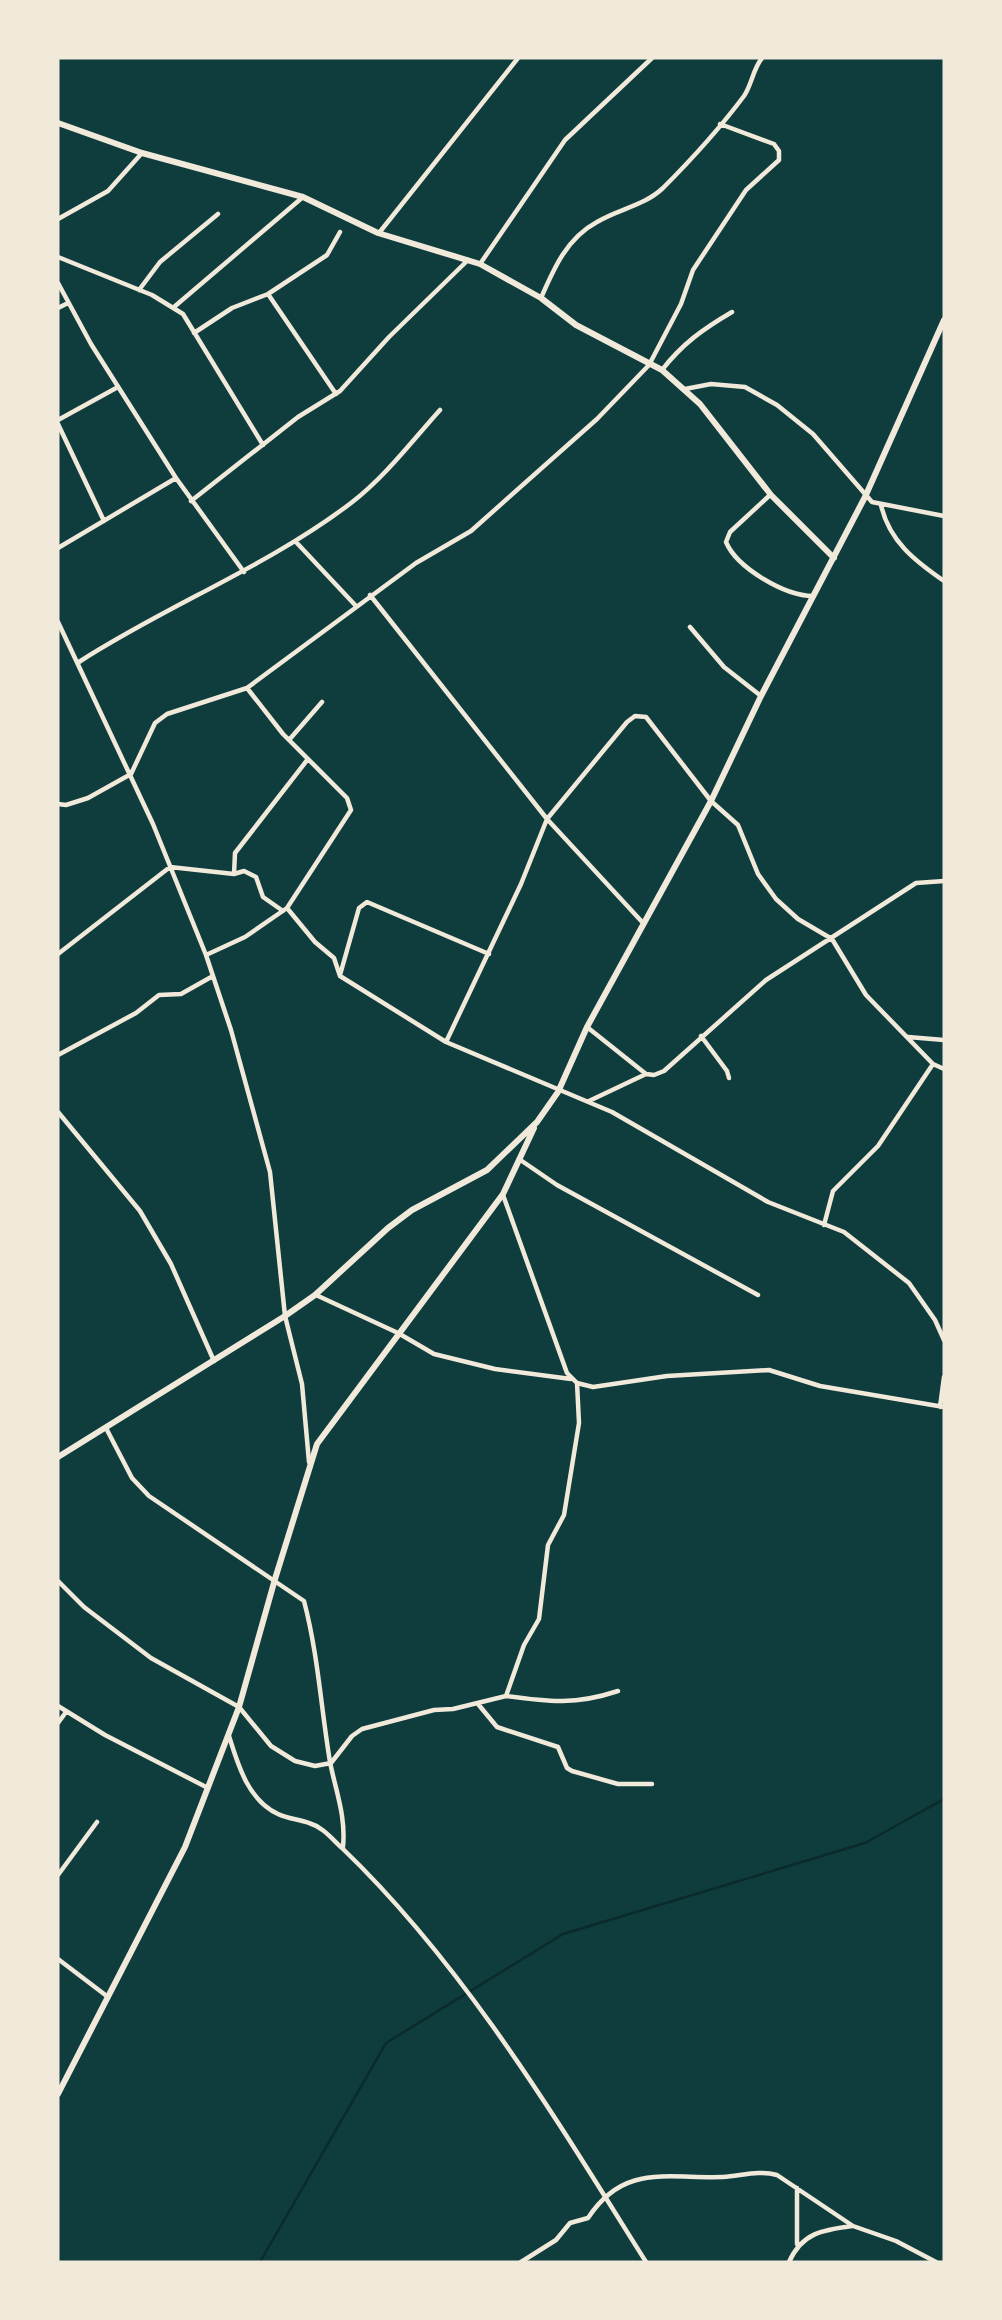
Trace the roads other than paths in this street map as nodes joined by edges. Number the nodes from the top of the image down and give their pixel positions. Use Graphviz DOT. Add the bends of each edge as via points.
graph roads {
  1 [pos="518,58"];
  2 [pos="652,58"];
  3 [pos="762,58"];
  4 [pos="58,123"];
  5 [pos="720,124"];
  6 [pos="142,153"];
  7 [pos="303,197"];
  8 [pos="218,214"];
  9 [pos="58,219"];
  10 [pos="340,232"];
  11 [pos="378,233"];
  12 [pos="58,257"];
  13 [pos="468,260"];
  14 [pos="480,264"];
  15 [pos="58,283"];
  16 [pos="139,290"];
  17 [pos="268,294"];
  18 [pos="541,298"];
  19 [pos="68,303"];
  20 [pos="174,307"];
  21 [pos="58,308"];
  22 [pos="732,312"];
  23 [pos="944,320"];
  24 [pos="194,333"];
  25 [pos="649,365"];
  26 [pos="662,370"];
  27 [pos="118,387"];
  28 [pos="685,389"];
  29 [pos="336,394"];
  30 [pos="440,410"];
  31 [pos="58,422"];
  32 [pos="263,445"];
  33 [pos="176,478"];
  34 [pos="169,483"];
  35 [pos="182,487"];
  36 [pos="771,495"];
  37 [pos="865,497"];
  38 [pos="191,501"];
  39 [pos="881,505"];
  40 [pos="944,516"];
  41 [pos="104,521"];
  42 [pos="296,542"];
  43 [pos="58,548"];
  44 [pos="834,558"];
  45 [pos="244,572"];
  46 [pos="944,581"];
  47 [pos="370,596"];
  48 [pos="814,596"];
  49 [pos="356,606"];
  50 [pos="58,622"];
  51 [pos="690,628"];
  52 [pos="79,662"];
  53 [pos="247,688"];
  54 [pos="761,696"];
  55 [pos="322,702"];
  56 [pos="289,740"];
  57 [pos="308,759"];
  58 [pos="131,774"];
  59 [pos="711,802"];
  60 [pos="58,804"];
  61 [pos="547,819"];
  62 [pos="170,867"];
  63 [pos="234,874"];
  64 [pos="944,881"];
  65 [pos="285,909"];
  66 [pos="643,924"];
  67 [pos="832,939"];
  68 [pos="58,954"];
  69 [pos="489,954"];
  70 [pos="206,955"];
  71 [pos="213,976"];
  72 [pos="340,976"];
  73 [pos="587,1027"];
  74 [pos="701,1036"];
  75 [pos="907,1037"];
  76 [pos="944,1040"];
  77 [pos="446,1042"];
  78 [pos="58,1055"];
  79 [pos="933,1064"];
  80 [pos="944,1069"];
  81 [pos="646,1074"];
  82 [pos="729,1078"];
  83 [pos="558,1091"];
  84 [pos="589,1101"];
  85 [pos="58,1112"];
  86 [pos="537,1122"];
  87 [pos="519,1159"];
  88 [pos="503,1194"];
  89 [pos="824,1225"];
  90 [pos="315,1294"];
  91 [pos="758,1295"];
  92 [pos="285,1316"];
  93 [pos="398,1333"];
  94 [pos="944,1340"];
  95 [pos="214,1361"];
  96 [pos="944,1377"];
  97 [pos="572,1379"];
  98 [pos="577,1383"];
  99 [pos="942,1407"];
  100 [pos="106,1428"];
  101 [pos="58,1457"];
  102 [pos="309,1464"];
  103 [pos="275,1579"];
  104 [pos="58,1581"];
  105 [pos="618,1691"];
  106 [pos="506,1696"];
  107 [pos="478,1704"];
  108 [pos="58,1706"];
  109 [pos="239,1707"];
  110 [pos="66,1712"];
  111 [pos="58,1723"];
  112 [pos="228,1735"];
  113 [pos="331,1763"];
  114 [pos="652,1784"];
  115 [pos="208,1788"];
  116 [pos="97,1822"];
  117 [pos="343,1848"];
  118 [pos="58,1875"];
  119 [pos="58,1959"];
  120 [pos="107,1997"];
  121 [pos="58,2094"];
  122 [pos="797,2188"];
  123 [pos="602,2197"];
  124 [pos="853,2226"];
  125 [pos="797,2245"];
  126 [pos="522,2262"];
  127 [pos="646,2262"];
  128 [pos="789,2262"];
  129 [pos="936,2262"];
  1 -- 11 [label="street"];
  2 -- 14 [label="street" via="565,140"];
  3 -- 5 [label="street" via="746,93"];
  4 -- 6 [label="street"];
  5 -- 18 [label="street" via="660,191 596,222 574,239 560,256"];
  5 -- 25 [label="street" via="774,144 779,160 746,190 693,270"];
  6 -- 7 [label="street"];
  6 -- 9 [label="street" via="108,191"];
  7 -- 11 [label="street"];
  7 -- 20 [label="street"];
  8 -- 16 [label="street" via="160,262"];
  10 -- 17 [label="street" via="327,255"];
  11 -- 13 [label="street"];
  12 -- 16 [label="street"];
  13 -- 14 [label="street"];
  13 -- 29 [label="street"];
  14 -- 18 [label="street"];
  15 -- 19 [label="street"];
  16 -- 20 [label="street"];
  17 -- 24 [label="street" via="232,308"];
  17 -- 29 [label="street"];
  18 -- 25 [label="street" via="576,325"];
  19 -- 21 [label="street"];
  19 -- 27 [label="street"];
  20 -- 24 [label="street"];
  22 -- 26 [label="street" via="679,347"];
  23 -- 37 [label="street"];
  24 -- 32 [label="street"];
  25 -- 26 [label="street"];
  25 -- 47 [label="street" via="597,419 471,531"];
  26 -- 28 [label="street"];
  27 -- 31 [label="street"];
  27 -- 33 [label="street"];
  28 -- 36 [label="street"];
  28 -- 37 [label="street" via="736,386 776,405 813,435"];
  29 -- 32 [label="street"];
  30 -- 42 [label="street" via="354,501"];
  31 -- 41 [label="street"];
  32 -- 38 [label="street"];
  33 -- 34 [label="street"];
  33 -- 35 [label="street"];
  34 -- 35 [label="street"];
  34 -- 41 [label="street"];
  35 -- 38 [label="street"];
  36 -- 44 [label="street"];
  36 -- 48 [label="street" via="730,532 726,542 732,555 787,593"];
  37 -- 39 [label="street"];
  37 -- 44 [label="street"];
  38 -- 45 [label="street"];
  39 -- 40 [label="street"];
  39 -- 46 [label="street" via="886,526 903,548"];
  41 -- 43 [label="street"];
  42 -- 45 [label="street"];
  42 -- 49 [label="street"];
  44 -- 48 [label="street"];
  45 -- 52 [label="street" via="121,635"];
  47 -- 49 [label="street"];
  47 -- 61 [label="street"];
  48 -- 54 [label="street"];
  49 -- 53 [label="street"];
  50 -- 52 [label="street"];
  51 -- 54 [label="street" via="724,667"];
  52 -- 58 [label="street"];
  53 -- 56 [label="street"];
  53 -- 58 [label="street" via="167,714 155,723"];
  54 -- 59 [label="street"];
  55 -- 56 [label="street"];
  56 -- 57 [label="street"];
  57 -- 63 [label="street" via="235,853"];
  57 -- 65 [label="street" via="347,798 351,810"];
  58 -- 60 [label="street" via="88,798"];
  58 -- 62 [label="street"];
  59 -- 61 [label="street" via="646,717 635,716"];
  59 -- 66 [label="street"];
  59 -- 67 [label="street" via="738,825 758,874 776,900"];
  61 -- 66 [label="street"];
  61 -- 69 [label="street"];
  62 -- 63 [label="street"];
  62 -- 68 [label="street"];
  62 -- 70 [label="street"];
  63 -- 65 [label="street" via="244,871 256,877 263,897"];
  64 -- 67 [label="street" via="916,883"];
  65 -- 70 [label="street" via="245,937"];
  65 -- 72 [label="street" via="334,958"];
  66 -- 73 [label="street"];
  67 -- 74 [label="street" via="766,980"];
  67 -- 75 [label="street" via="866,995"];
  69 -- 72 [label="street" via="367,902 359,908"];
  69 -- 77 [label="street"];
  70 -- 71 [label="street"];
  71 -- 78 [label="street" via="181,993 159,995 136,1013"];
  71 -- 92 [label="street" via="270,1172"];
  72 -- 77 [label="street"];
  73 -- 81 [label="street"];
  73 -- 83 [label="street"];
  74 -- 81 [label="street" via="664,1071"];
  74 -- 82 [label="street"];
  75 -- 76 [label="street"];
  75 -- 79 [label="street"];
  77 -- 83 [label="street"];
  79 -- 80 [label="street"];
  79 -- 89 [label="street" via="878,1146 833,1191"];
  81 -- 84 [label="street"];
  83 -- 84 [label="street"];
  83 -- 86 [label="street"];
  84 -- 89 [label="street" via="768,1202"];
  85 -- 95 [label="street" via="139,1211 171,1264"];
  86 -- 87 [label="street"];
  86 -- 90 [label="street" via="487,1170 388,1228"];
  87 -- 88 [label="street"];
  87 -- 91 [label="street" via="557,1185"];
  88 -- 93 [label="street"];
  88 -- 97 [label="street"];
  89 -- 94 [label="street" via="844,1232 909,1283"];
  90 -- 92 [label="street"];
  90 -- 93 [label="street"];
  92 -- 95 [label="street"];
  92 -- 102 [label="street" via="302,1384"];
  93 -- 97 [label="street" via="434,1354 495,1369"];
  93 -- 102 [label="street" via="317,1444"];
  95 -- 100 [label="street"];
  96 -- 99 [label="street"];
  97 -- 98 [label="street"];
  98 -- 99 [label="street" via="593,1387 667,1376 769,1370 820,1386"];
  98 -- 106 [label="street" via="579,1423 564,1515 548,1545 540,1619 524,1645"];
  100 -- 101 [label="street"];
  100 -- 103 [label="street" via="132,1478 149,1496"];
  102 -- 103 [label="street"];
  103 -- 109 [label="street"];
  103 -- 113 [label="street" via="304,1601 319,1668"];
  104 -- 109 [label="street" via="150,1658"];
  105 -- 106 [label="street" via="561,1703"];
  106 -- 107 [label="street"];
  107 -- 113 [label="street" via="362,1729"];
  107 -- 114 [label="street" via="497,1727 558,1747 572,1771 618,1784"];
  108 -- 110 [label="street"];
  109 -- 112 [label="street"];
  109 -- 113 [label="street" via="271,1746 295,1761 315,1766"];
  110 -- 111 [label="street"];
  110 -- 115 [label="street"];
  112 -- 115 [label="street"];
  112 -- 117 [label="street" via="241,1775 261,1801 276,1814 321,1828"];
  113 -- 117 [label="street" via="342,1802"];
  115 -- 120 [label="street" via="185,1847"];
  116 -- 118 [label="street"];
  117 -- 123 [label="street" via="463,1985 524,2068"];
  119 -- 120 [label="street"];
  120 -- 121 [label="street"];
  122 -- 123 [label="street" via="768,2172 724,2177 659,2175"];
  122 -- 124 [label="street"];
  122 -- 125 [label="street"];
  123 -- 126 [label="street" via="588,2218 570,2223 556,2240"];
  123 -- 127 [label="street"];
  124 -- 125 [label="street" via="811,2234"];
  124 -- 129 [label="street"];
  125 -- 128 [label="street"];
}
